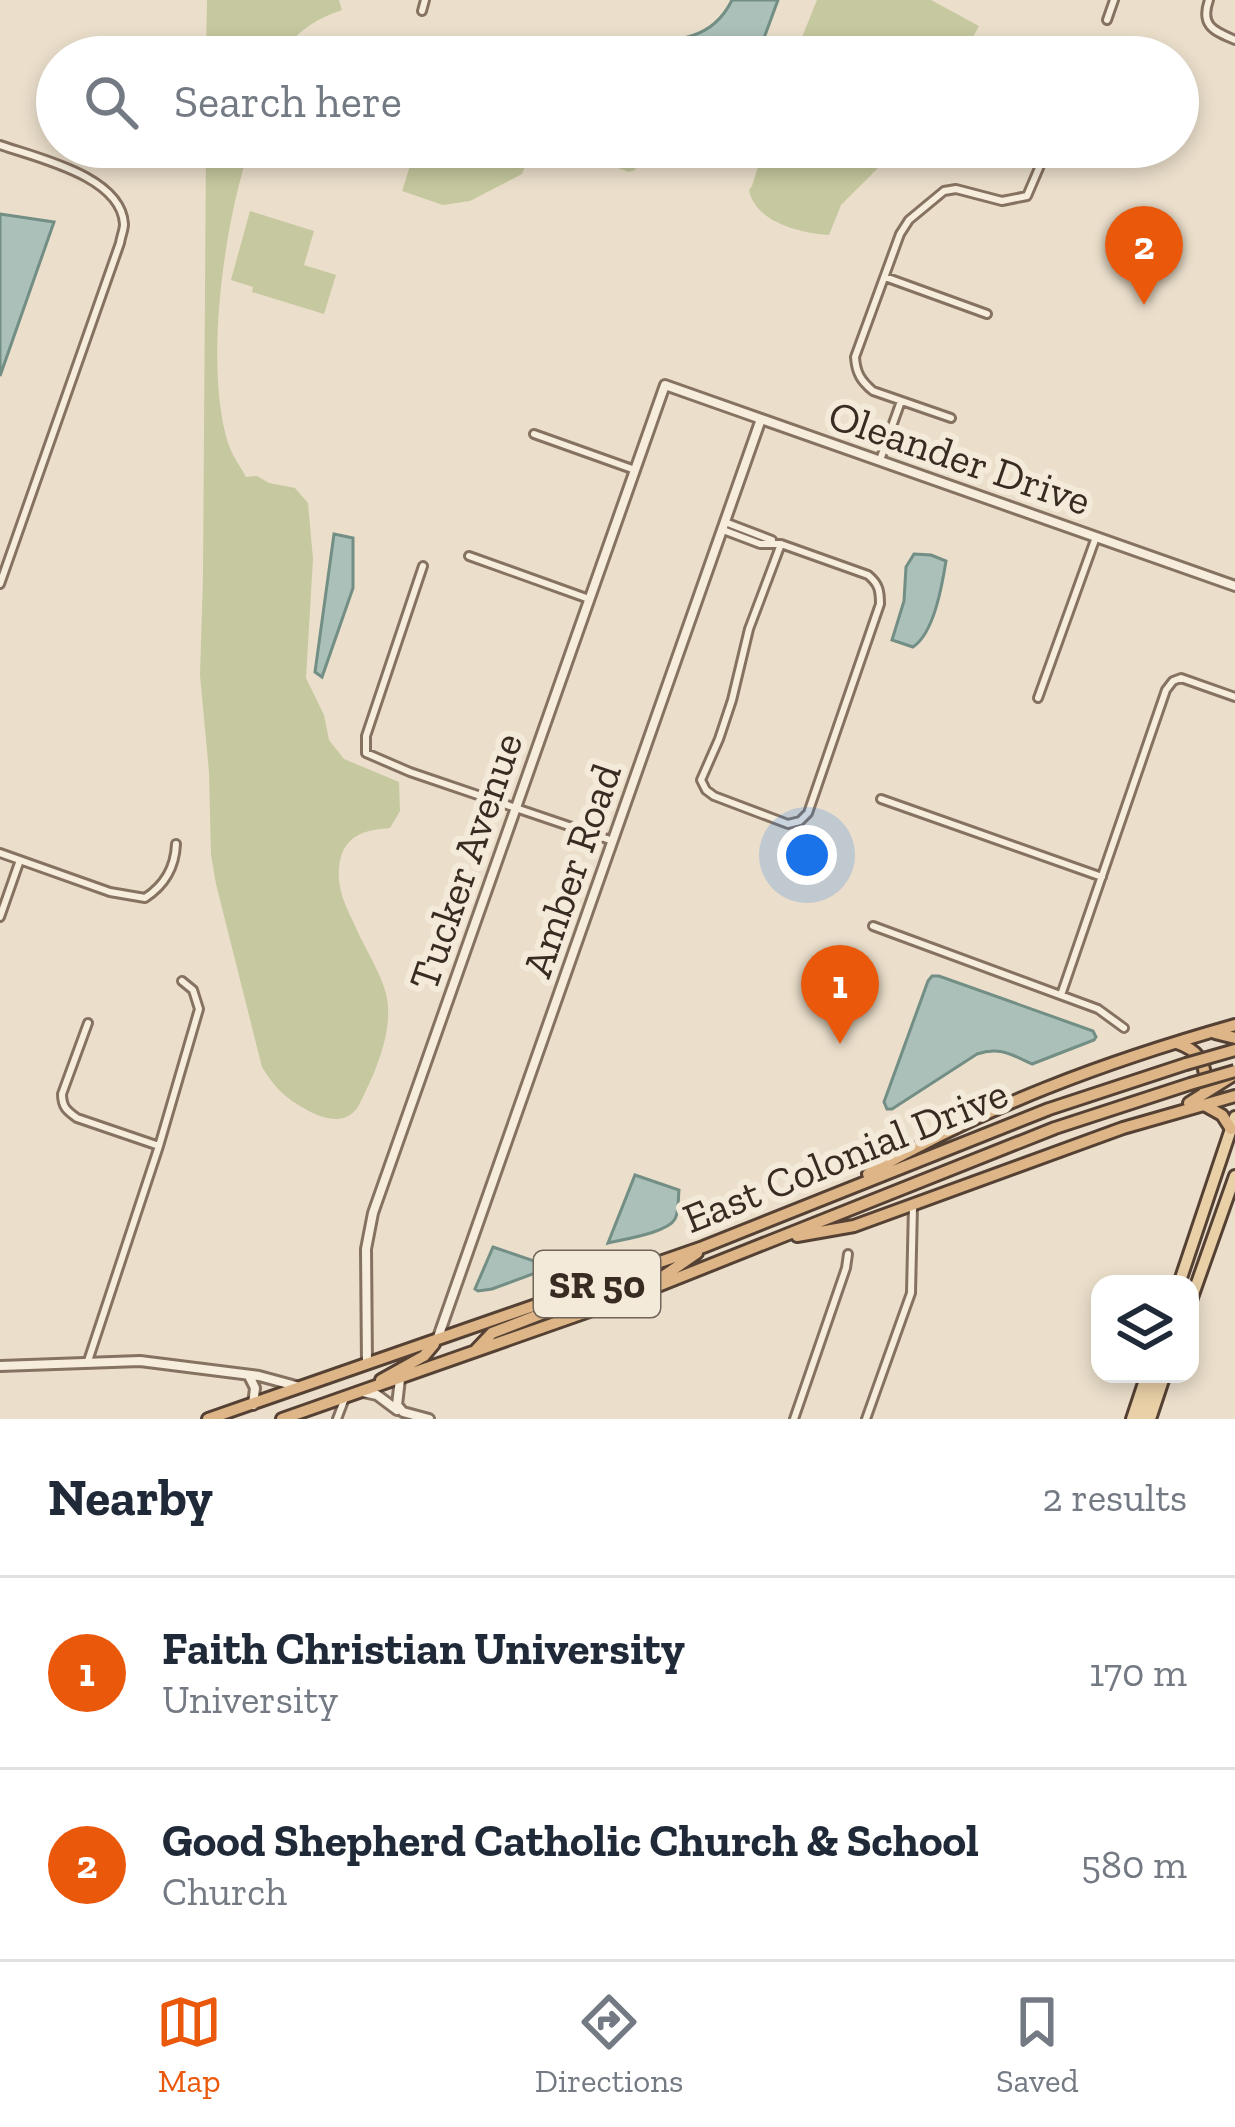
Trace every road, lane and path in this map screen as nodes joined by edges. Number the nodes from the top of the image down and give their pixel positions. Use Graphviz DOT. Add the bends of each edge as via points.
graph roads {
  1 [pos="425,0"];
  2 [pos="1114,0"];
  3 [pos="1209,0"];
  4 [pos="422,11"];
  5 [pos="1107,20"];
  6 [pos="1235,40"];
  7 [pos="0,145"];
  8 [pos="36,158"];
  9 [pos="62,168"];
  10 [pos="1039,168"];
  11 [pos="885,277"];
  12 [pos="987,314"];
  13 [pos="665,385"];
  14 [pos="902,401"];
  15 [pos="951,418"];
  16 [pos="761,419"];
  17 [pos="534,434"];
  18 [pos="880,460"];
  19 [pos="634,470"];
  20 [pos="724,526"];
  21 [pos="1096,537"];
  22 [pos="781,544"];
  23 [pos="469,556"];
  24 [pos="423,566"];
  25 [pos="0,584"];
  26 [pos="1235,586"];
  27 [pos="589,599"];
  28 [pos="1235,697"];
  29 [pos="1038,698"];
  30 [pos="881,799"];
  31 [pos="516,807"];
  32 [pos="613,842"];
  33 [pos="176,844"];
  34 [pos="0,854"];
  35 [pos="20,860"];
  36 [pos="1102,877"];
  37 [pos="0,916"];
  38 [pos="873,926"];
  39 [pos="182,981"];
  40 [pos="1061,995"];
  41 [pos="88,1023"];
  42 [pos="1235,1024"];
  43 [pos="1124,1028"];
  44 [pos="1205,1033"];
  45 [pos="1235,1038"];
  46 [pos="1175,1042"];
  47 [pos="1235,1050"];
  48 [pos="1235,1072"];
  49 [pos="1235,1096"];
  50 [pos="1201,1100"];
  51 [pos="1233,1123"];
  52 [pos="159,1147"];
  53 [pos="1235,1176"];
  54 [pos="834,1194"];
  55 [pos="913,1206"];
  56 [pos="770,1241"];
  57 [pos="703,1247"];
  58 [pos="848,1254"];
  59 [pos="1181,1275"];
  60 [pos="1199,1278"];
  61 [pos="571,1294"];
  62 [pos="635,1295"];
  63 [pos="449,1306"];
  64 [pos="461,1323"];
  65 [pos="436,1341"];
  66 [pos="475,1351"];
  67 [pos="88,1361"];
  68 [pos="367,1365"];
  69 [pos="0,1366"];
  70 [pos="248,1375"];
  71 [pos="400,1379"];
  72 [pos="1147,1383"];
  73 [pos="1150,1383"];
  74 [pos="1161,1383"];
  75 [pos="303,1388"];
  76 [pos="355,1394"];
  77 [pos="253,1405"];
  78 [pos="306,1411"];
  79 [pos="403,1412"];
  80 [pos="208,1419"];
  81 [pos="282,1419"];
  82 [pos="320,1419"];
  83 [pos="338,1419"];
  84 [pos="429,1419"];
  85 [pos="794,1419"];
  86 [pos="866,1419"];
  87 [pos="1132,1419"];
  88 [pos="1145,1419"];
  1 -- 4 [label="street"];
  2 -- 5 [label="street"];
  3 -- 6 [label="street" via="1206,23"];
  7 -- 8 [label="street"];
  9 -- 25 [label="street" via="101,185 124,223"];
  10 -- 11 [label="street" via="1028,196 1016,201 944,191 908,220"];
  11 -- 12 [label="street"];
  11 -- 14 [label="street" via="856,370 873,391"];
  13 -- 16 [label="street, Oleander Drive"];
  13 -- 19 [label="street, Tucker Avenue"];
  14 -- 15 [label="street"];
  14 -- 18 [label="street"];
  16 -- 18 [label="street, Oleander Drive"];
  16 -- 20 [label="street, Amber Road"];
  17 -- 19 [label="street"];
  18 -- 21 [label="street, Oleander Drive"];
  19 -- 27 [label="street, Tucker Avenue"];
  20 -- 22 [label="street"];
  20 -- 32 [label="street, Amber Road"];
  21 -- 26 [label="street, Oleander Drive"];
  21 -- 29 [label="street"];
  22 -- 22 [label="street" via="868,575 880,592 808,813 788,824 714,796 701,780"];
  23 -- 27 [label="street"];
  24 -- 31 [label="street" via="367,753"];
  27 -- 31 [label="street, Tucker Avenue"];
  28 -- 36 [label="street" via="1172,681"];
  30 -- 36 [label="street"];
  31 -- 32 [label="street"];
  31 -- 68 [label="street, Tucker Avenue" via="373,1213"];
  32 -- 63 [label="street, Amber Road"];
  33 -- 35 [label="street" via="167,877 146,898"];
  34 -- 35 [label="street"];
  35 -- 37 [label="street"];
  36 -- 40 [label="street"];
  38 -- 40 [label="street"];
  39 -- 52 [label="street" via="199,1010"];
  40 -- 43 [label="street"];
  41 -- 52 [label="street" via="62,1104 77,1118"];
  42 -- 44 [label="highway"];
  44 -- 45 [label="highway"];
  44 -- 46 [label="highway"];
  46 -- 50 [label="highway" via="1192,1048 1204,1066"];
  46 -- 54 [label="highway" via="983,1113"];
  47 -- 54 [label="highway, East Colonial Drive / SR 50, bridge" via="1049,1109"];
  48 -- 50 [label="highway"];
  48 -- 56 [label="highway, East Colonial Drive / SR 50, bridge" via="1055,1128"];
  49 -- 50 [label="highway"];
  50 -- 51 [label="highway"];
  50 -- 55 [label="highway"];
  51 -- 59 [label="main road"];
  52 -- 67 [label="street"];
  53 -- 60 [label="main road"];
  54 -- 57 [label="highway, East Colonial Drive / SR 50"];
  55 -- 56 [label="highway"];
  55 -- 86 [label="street" via="910,1293"];
  56 -- 62 [label="highway, East Colonial Drive / SR 50"];
  57 -- 61 [label="highway, East Colonial Drive / SR 50"];
  57 -- 62 [label="highway"];
  58 -- 85 [label="street"];
  61 -- 64 [label="highway, East Colonial Drive / SR 50"];
  61 -- 66 [label="highway" via="567,1304 492,1333"];
  62 -- 66 [label="highway, East Colonial Drive / SR 50"];
  63 -- 64 [label="street"];
  63 -- 65 [label="street, Amber Road"];
  64 -- 65 [label="highway, East Colonial Drive / SR 50"];
  65 -- 68 [label="highway, East Colonial Drive / SR 50"];
  65 -- 76 [label="highway"];
  66 -- 71 [label="highway, East Colonial Drive / SR 50"];
  67 -- 69 [label="street"];
  67 -- 70 [label="street"];
  68 -- 75 [label="highway, East Colonial Drive / SR 50"];
  70 -- 75 [label="street"];
  70 -- 77 [label="street"];
  71 -- 76 [label="highway, East Colonial Drive / SR 50"];
  71 -- 79 [label="street"];
  72 -- 87 [label="main road"];
  73 -- 88 [label="main road"];
  74 -- 88 [label="main road"];
  75 -- 77 [label="highway, East Colonial Drive / SR 50"];
  76 -- 78 [label="highway, East Colonial Drive / SR 50"];
  76 -- 79 [label="street" via="377,1395"];
  76 -- 83 [label="street"];
  77 -- 80 [label="highway, East Colonial Drive / SR 50"];
  78 -- 81 [label="highway, East Colonial Drive / SR 50"];
  78 -- 82 [label="street"];
  79 -- 84 [label="street"];
}
